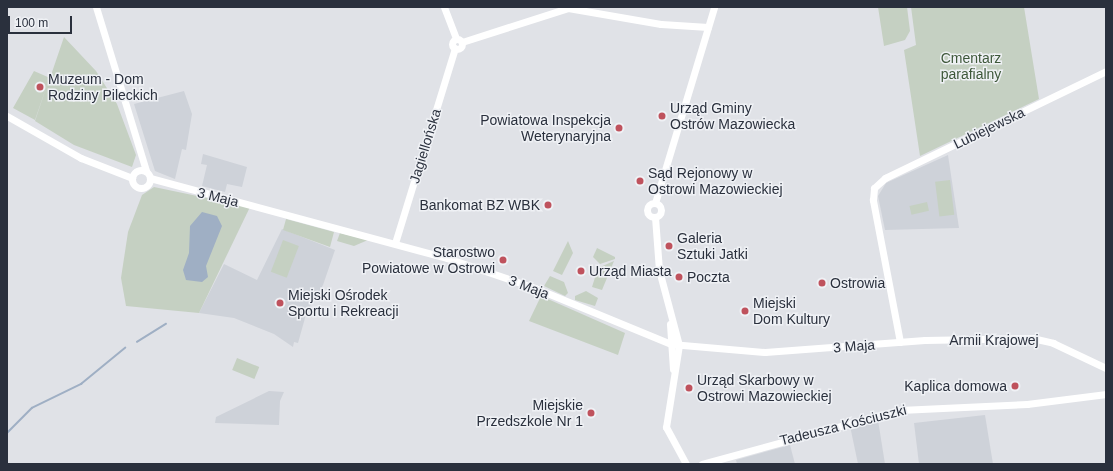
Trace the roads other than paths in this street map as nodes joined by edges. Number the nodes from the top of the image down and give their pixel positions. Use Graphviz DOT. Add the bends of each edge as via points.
graph roads {
  1 [pos="96,7"];
  2 [pos="444,7"];
  3 [pos="714,7"];
  4 [pos="708,27"];
  5 [pos="459,40"];
  6 [pos="1106,71"];
  7 [pos="7,116"];
  8 [pos="143,170"];
  9 [pos="133,176"];
  10 [pos="150,181"];
  11 [pos="655,202"];
  12 [pos="655,217"];
  13 [pos="395,242"];
  14 [pos="670,317"];
  15 [pos="671,328"];
  16 [pos="656,339"];
  17 [pos="900,342"];
  18 [pos="671,344"];
  19 [pos="679,345"];
  20 [pos="1106,368"];
  21 [pos="674,375"];
  22 [pos="1106,394"];
  23 [pos="686,464"];
  24 [pos="702,464"];
  1 -- 8 [label="street" via="144,161"];
  2 -- 5 [label="street"];
  3 -- 4 [label="street"];
  4 -- 5 [label="street" via="661,24 568,8"];
  4 -- 11 [label="street"];
  5 -- 13 [label="street, Jagiellońska" via="461,48 455,48"];
  6 -- 17 [label="street, Lubiejewska" via="885,178 874,188 873,200"];
  7 -- 9 [label="street" via="81,158"];
  8 -- 9 [label="street"];
  8 -- 10 [label="street"];
  9 -- 10 [label="street, 3 Maja" via="138,187"];
  10 -- 13 [label="street, 3 Maja"];
  11 -- 12 [label="street" via="661,210"];
  11 -- 12 [label="street" via="647,210"];
  12 -- 14 [label="street" via="659,270"];
  13 -- 16 [label="street, 3 Maja" via="535,288"];
  14 -- 15 [label="street"];
  14 -- 19 [label="street"];
  15 -- 16 [label="street"];
  15 -- 18 [label="street"];
  16 -- 18 [label="street, 3 Maja"];
  17 -- 19 [label="street, 3 Maja" via="765,352"];
  17 -- 20 [label="street, Armii Krajowej" via="1038,339"];
  18 -- 19 [label="street, 3 Maja"];
  18 -- 21 [label="street"];
  19 -- 21 [label="street"];
  21 -- 23 [label="street" via="666,427"];
  22 -- 24 [label="street, Tadeusza Kościuszki" via="1027,404 900,410"];
}
